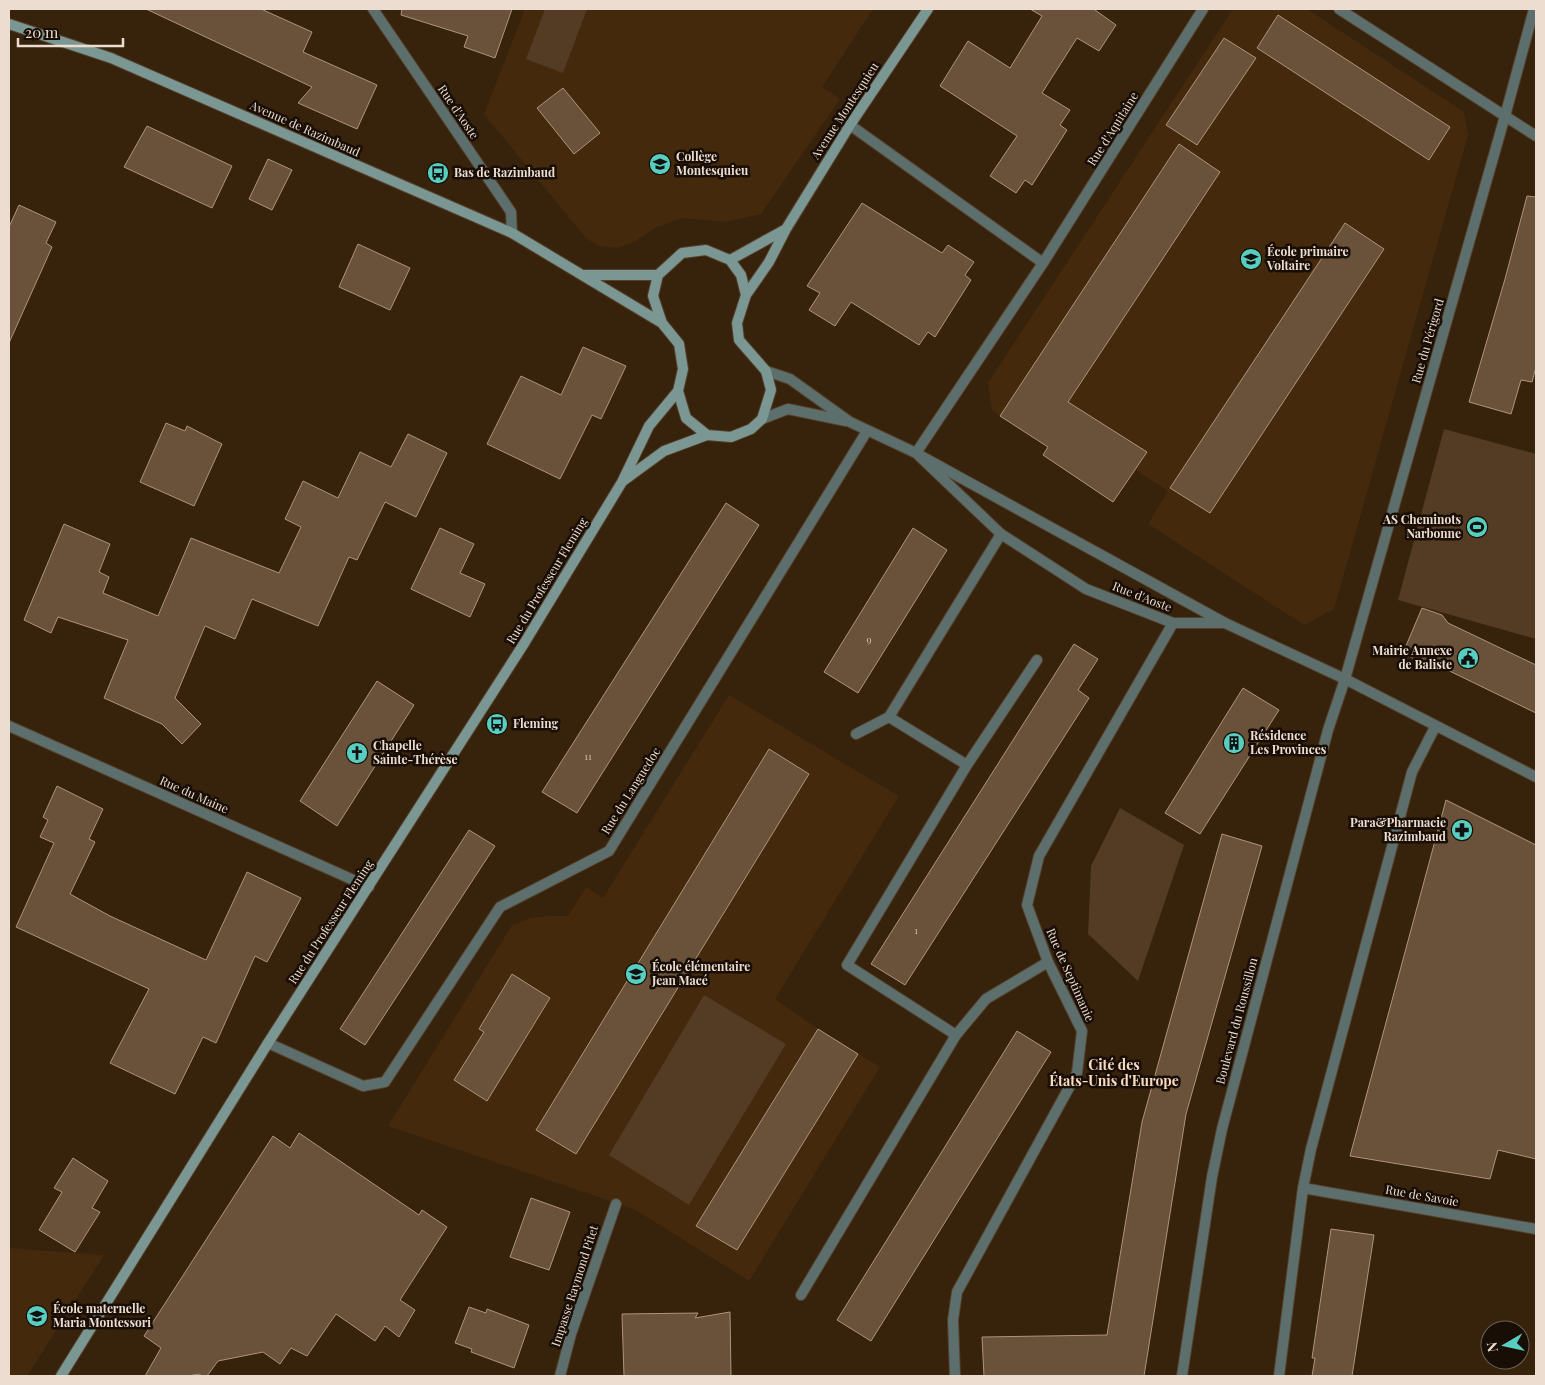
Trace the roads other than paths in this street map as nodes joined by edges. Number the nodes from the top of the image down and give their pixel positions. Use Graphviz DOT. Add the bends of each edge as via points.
graph roads {
  1 [pos="373,9"];
  2 [pos="928,9"];
  3 [pos="1203,9"];
  4 [pos="1338,9"];
  5 [pos="1534,9"];
  6 [pos="9,24"];
  7 [pos="1505,116"];
  8 [pos="850,125"];
  9 [pos="1536,136"];
  10 [pos="786,229"];
  11 [pos="512,233"];
  12 [pos="730,260"];
  13 [pos="1043,263"];
  14 [pos="583,275"];
  15 [pos="658,275"];
  16 [pos="746,295"];
  17 [pos="662,323"];
  18 [pos="766,370"];
  19 [pos="678,391"];
  20 [pos="762,419"];
  21 [pos="850,422"];
  22 [pos="867,431"];
  23 [pos="707,435"];
  24 [pos="916,453"];
  25 [pos="622,482"];
  26 [pos="1002,534"];
  27 [pos="1173,623"];
  28 [pos="1225,623"];
  29 [pos="1037,660"];
  30 [pos="1345,679"];
  31 [pos="888,717"];
  32 [pos="9,726"];
  33 [pos="1435,726"];
  34 [pos="856,734"];
  35 [pos="967,764"];
  36 [pos="1536,777"];
  37 [pos="369,887"];
  38 [pos="1048,962"];
  39 [pos="956,1035"];
  40 [pos="268,1043"];
  41 [pos="1303,1188"];
  42 [pos="616,1204"];
  43 [pos="1536,1229"];
  44 [pos="801,1295"];
  45 [pos="61,1376"];
  46 [pos="560,1376"];
  47 [pos="955,1376"];
  48 [pos="1182,1376"];
  49 [pos="1279,1376"];
  1 -- 11 [label="street, Rue d'Aoste" via="510,212"];
  2 -- 8 [label="street, Avenue Montesquieu"];
  3 -- 13 [label="street, Rue d'Aquitaine"];
  4 -- 7 [label="street"];
  5 -- 7 [label="street, Rue du Périgord"];
  6 -- 11 [label="street, Avenue de Razimbaud" via="111,58"];
  7 -- 9 [label="street"];
  7 -- 30 [label="street, Rue du Périgord"];
  8 -- 10 [label="street, Avenue Montesquieu"];
  8 -- 13 [label="street"];
  10 -- 12 [label="street, Avenue Montesquieu"];
  10 -- 16 [label="street, Avenue Montesquieu" via="769,262"];
  11 -- 14 [label="street, Avenue de Razimbaud"];
  12 -- 15 [label="street" via="706,250 682,253"];
  12 -- 16 [label="street" via="741,275"];
  13 -- 24 [label="street, Rue d'Aquitaine"];
  14 -- 15 [label="street"];
  14 -- 17 [label="street, Avenue de Razimbaud"];
  15 -- 17 [label="street" via="653,296"];
  16 -- 18 [label="street, Avenue Montesquieu" via="737,324 739,340"];
  17 -- 19 [label="street" via="679,344 683,370"];
  18 -- 20 [label="street" via="771,390"];
  18 -- 21 [label="street, Rue d'Aoste" via="790,379"];
  19 -- 23 [label="street" via="686,418"];
  19 -- 25 [label="street, Rue du Professeur Fleming" via="649,426"];
  20 -- 21 [label="street, Rue d'Aoste" via="788,408"];
  20 -- 23 [label="street" via="751,429 731,437"];
  21 -- 22 [label="street, Rue d'Aoste"];
  22 -- 24 [label="street, Rue d'Aoste"];
  22 -- 40 [label="street, Rue du Languedoc" via="609,851 500,906 385,1082 363,1086"];
  23 -- 25 [label="street, Rue du Professeur Fleming" via="664,451"];
  24 -- 26 [label="street, Rue d'Aoste"];
  24 -- 28 [label="street"];
  25 -- 37 [label="street, Rue du Professeur Fleming" via="525,642"];
  26 -- 27 [label="street, Rue d'Aoste" via="1086,589"];
  26 -- 31 [label="street"];
  27 -- 28 [label="street, Rue d'Aoste"];
  27 -- 38 [label="street, Rue de Septimanie" via="1039,856 1027,906"];
  28 -- 30 [label="street, Rue d'Aoste"];
  29 -- 35 [label="street"];
  30 -- 33 [label="street, Rue d'Aoste"];
  30 -- 48 [label="street, Boulevard du Roussillon" via="1328,730 1222,1129"];
  31 -- 34 [label="street"];
  31 -- 35 [label="street"];
  32 -- 37 [label="street, Rue du Maine"];
  33 -- 36 [label="street, Rue d'Aoste"];
  33 -- 41 [label="street" via="1412,772"];
  35 -- 39 [label="street" via="847,966"];
  37 -- 40 [label="street, Rue du Professeur Fleming"];
  38 -- 39 [label="street" via="986,999"];
  38 -- 47 [label="street, Rue de Septimanie" via="1082,1031 1077,1073 957,1292 953,1320"];
  39 -- 44 [label="street"];
  40 -- 45 [label="street, Rue du Professeur Fleming"];
  41 -- 43 [label="street, Rue de Savoie"];
  41 -- 49 [label="street"];
  42 -- 46 [label="street, Impasse Raymond Pitet" via="571,1334"];
}
